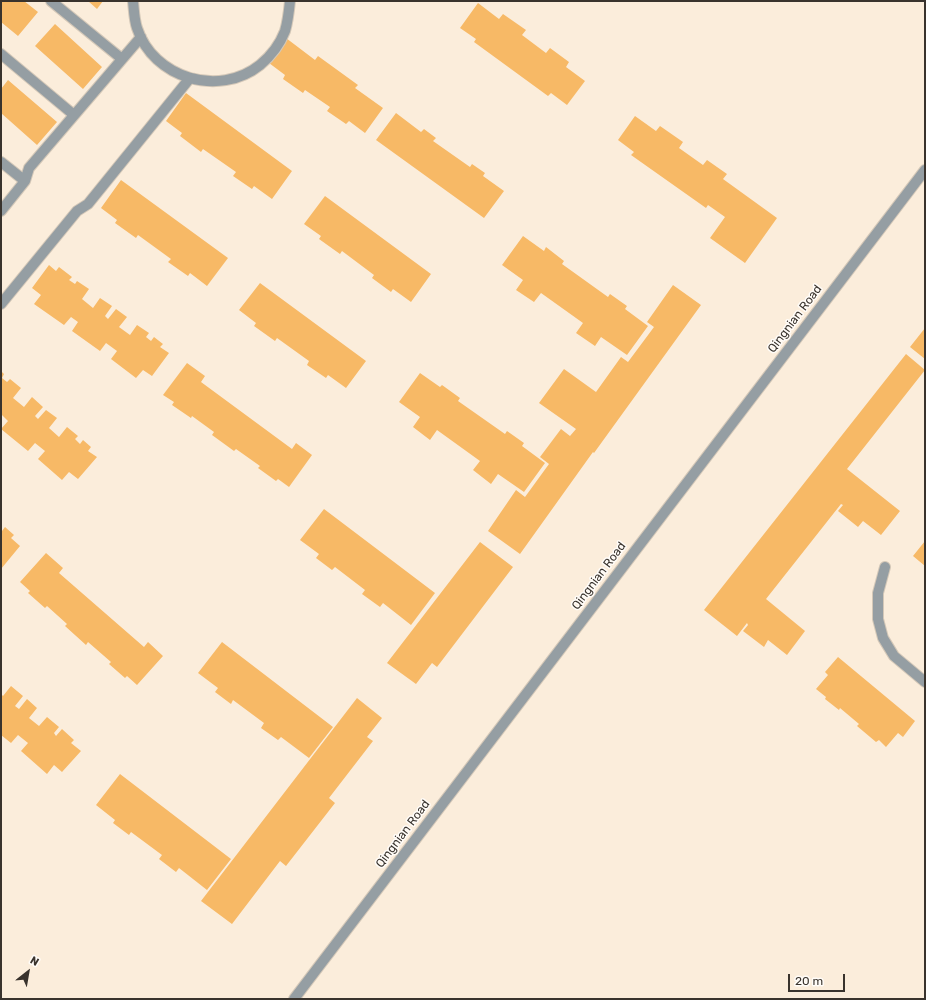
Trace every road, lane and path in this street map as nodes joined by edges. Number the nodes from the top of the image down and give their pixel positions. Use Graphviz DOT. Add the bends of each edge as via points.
graph roads {
  1 [pos="50,1"];
  2 [pos="133,1"];
  3 [pos="290,1"];
  4 [pos="141,37"];
  5 [pos="1,54"];
  6 [pos="122,59"];
  7 [pos="190,78"];
  8 [pos="74,115"];
  9 [pos="1,162"];
  10 [pos="925,170"];
  11 [pos="25,181"];
  12 [pos="1,211"];
  13 [pos="1,304"];
  14 [pos="885,567"];
  15 [pos="925,682"];
  16 [pos="294,999"];
  1 -- 6 [label="street"];
  2 -- 4 [label="street" via="137,29"];
  3 -- 7 [label="street" via="285,32 267,59 255,69 225,81 209,82"];
  4 -- 6 [label="street"];
  4 -- 7 [label="street" via="153,56 165,66"];
  5 -- 8 [label="street"];
  6 -- 8 [label="street"];
  7 -- 13 [label="street" via="88,204 77,211"];
  8 -- 11 [label="street" via="29,168"];
  9 -- 11 [label="street"];
  10 -- 16 [label="street, Qingnian Road"];
  11 -- 12 [label="street"];
  14 -- 15 [label="street" via="878,593 878,619 883,638 894,656"];
}
